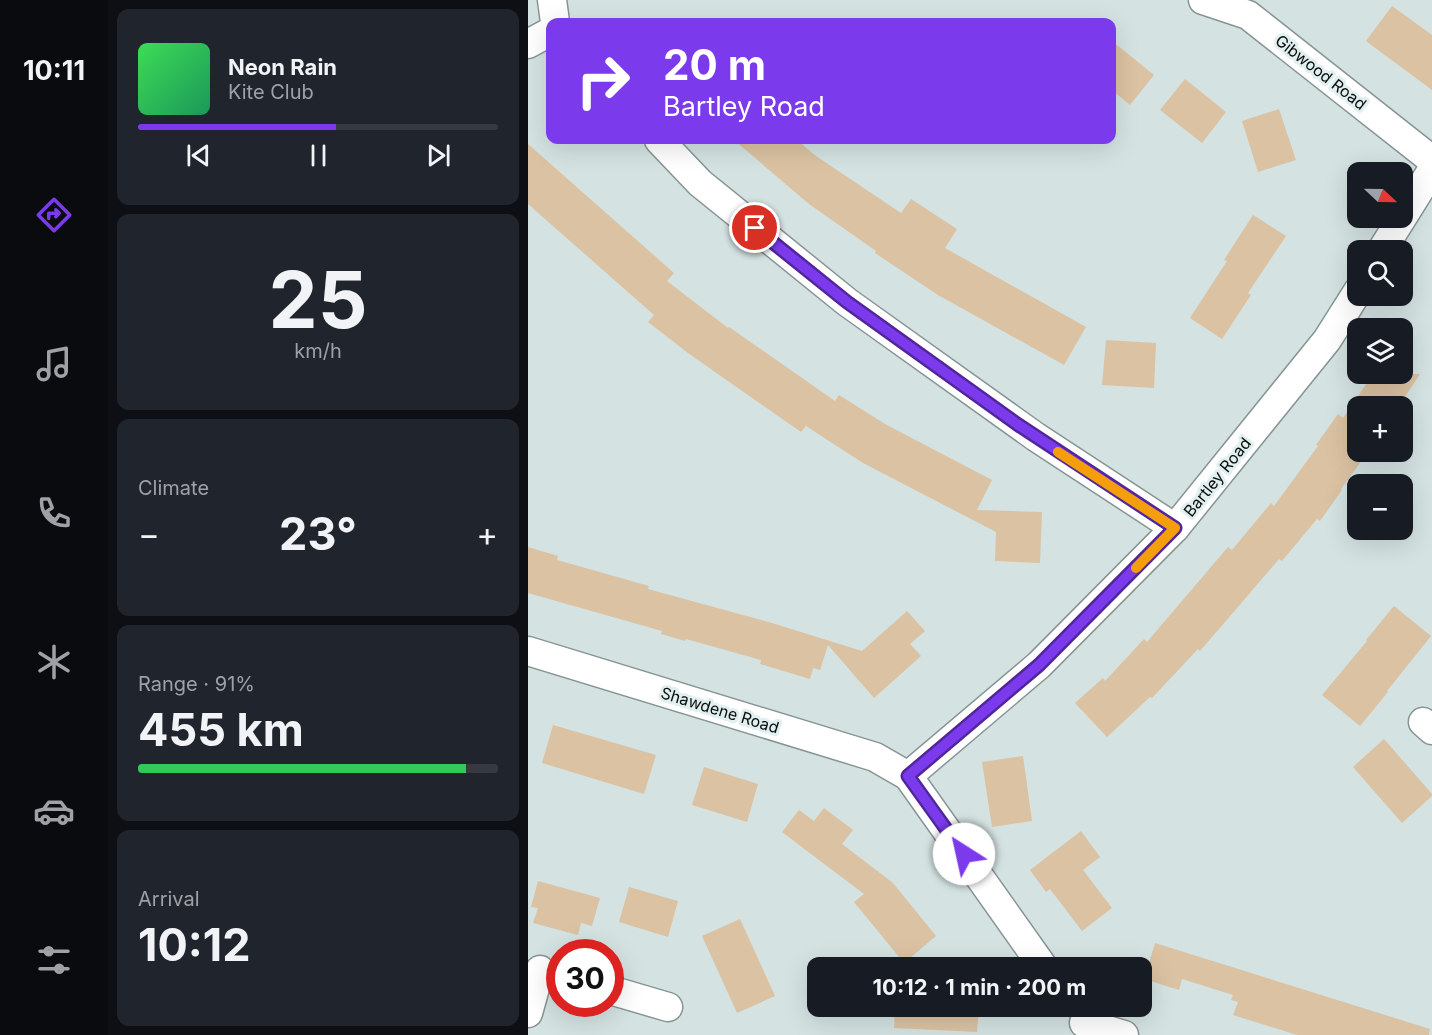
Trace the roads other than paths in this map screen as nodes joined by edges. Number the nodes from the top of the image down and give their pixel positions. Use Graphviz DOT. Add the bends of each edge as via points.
graph roads {
  1 [pos="552,0"];
  2 [pos="1203,0"];
  3 [pos="554,18"];
  4 [pos="546,34"];
  5 [pos="528,44"];
  6 [pos="663,144"];
  7 [pos="1432,160"];
  8 [pos="1432,170"];
  9 [pos="1388,240"];
  10 [pos="1349,306"];
  11 [pos="1175,528"];
  12 [pos="528,651"];
  13 [pos="908,776"];
  14 [pos="1036,957"];
  15 [pos="542,971"];
  16 [pos="624,994"];
  17 [pos="668,1007"];
  18 [pos="528,1013"];
  19 [pos="1075,1021"];
  20 [pos="1124,1035"];
  1 -- 3 [label="street"];
  2 -- 7 [label="street, Gibwood Road" via="1248,15"];
  4 -- 5 [label="street"];
  6 -- 11 [label="street" via="700,183 847,302 1036,437"];
  8 -- 9 [label="street"];
  10 -- 11 [label="street, Bartley Road" via="1327,340"];
  11 -- 13 [label="street, Bartley Road" via="1039,665"];
  12 -- 13 [label="street, Shawdene Road" via="875,757"];
  13 -- 14 [label="street"];
  15 -- 18 [label="street"];
  16 -- 17 [label="street"];
  19 -- 20 [label="street"];
}
